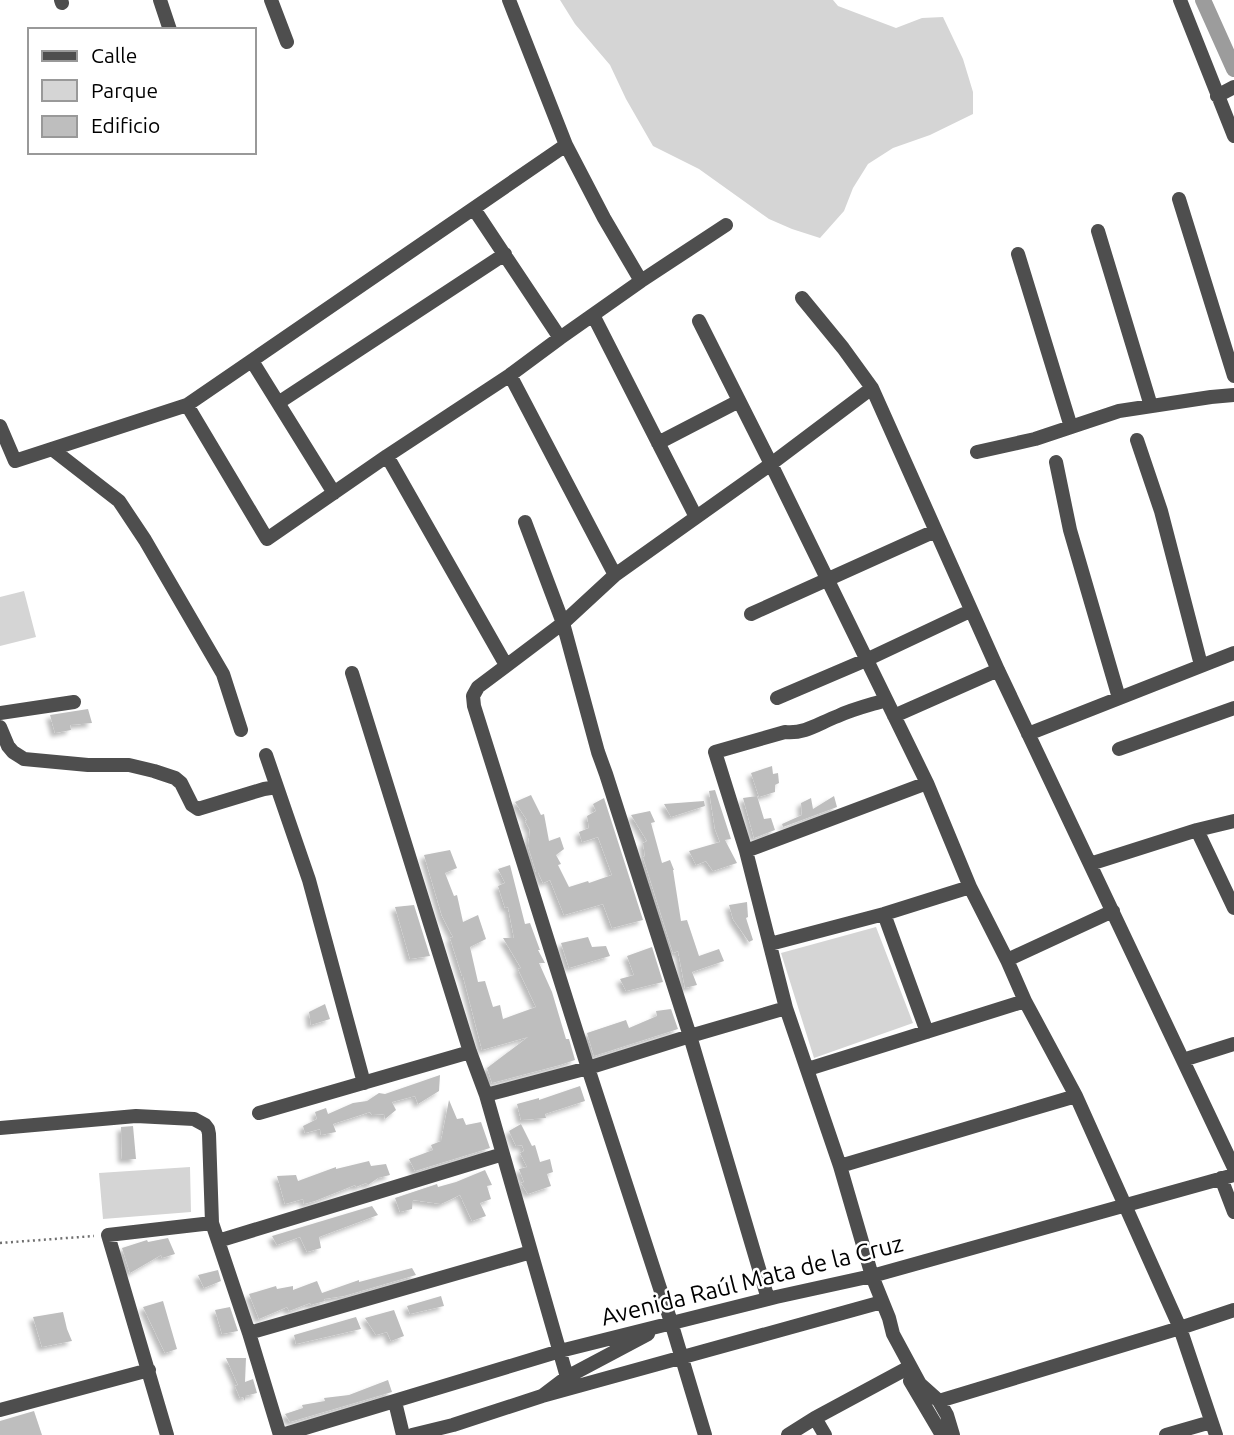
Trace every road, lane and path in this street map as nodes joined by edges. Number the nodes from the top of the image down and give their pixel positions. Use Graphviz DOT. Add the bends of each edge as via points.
graph roads {
  1 [pos="160,0"];
  2 [pos="271,0"];
  3 [pos="509,0"];
  4 [pos="1180,0"];
  5 [pos="169,28"];
  6 [pos="287,43"];
  7 [pos="1234,87"];
  8 [pos="1217,96"];
  9 [pos="1234,136"];
  10 [pos="566,145"];
  11 [pos="1179,199"];
  12 [pos="474,209"];
  13 [pos="726,225"];
  14 [pos="1098,230"];
  15 [pos="505,254"];
  16 [pos="1018,254"];
  17 [pos="641,281"];
  18 [pos="802,298"];
  19 [pos="593,315"];
  20 [pos="699,321"];
  21 [pos="560,338"];
  22 [pos="252,361"];
  23 [pos="510,375"];
  24 [pos="1234,376"];
  25 [pos="872,388"];
  26 [pos="1234,395"];
  27 [pos="739,401"];
  28 [pos="278,403"];
  29 [pos="187,405"];
  30 [pos="1151,406"];
  31 [pos="0,426"];
  32 [pos="1071,426"];
  33 [pos="1137,440"];
  34 [pos="658,443"];
  35 [pos="52,449"];
  36 [pos="977,452"];
  37 [pos="387,456"];
  38 [pos="1056,462"];
  39 [pos="771,464"];
  40 [pos="334,493"];
  41 [pos="696,517"];
  42 [pos="525,522"];
  43 [pos="935,531"];
  44 [pos="615,575"];
  45 [pos="827,580"];
  46 [pos="970,611"];
  47 [pos="751,614"];
  48 [pos="563,624"];
  49 [pos="1234,653"];
  50 [pos="866,660"];
  51 [pos="506,665"];
  52 [pos="1201,665"];
  53 [pos="998,670"];
  54 [pos="352,673"];
  55 [pos="777,698"];
  56 [pos="1119,698"];
  57 [pos="886,700"];
  58 [pos="74,702"];
  59 [pos="1234,708"];
  60 [pos="0,713"];
  61 [pos="894,716"];
  62 [pos="0,727"];
  63 [pos="241,730"];
  64 [pos="1028,734"];
  65 [pos="1119,749"];
  66 [pos="266,755"];
  67 [pos="927,783"];
  68 [pos="277,787"];
  69 [pos="1234,821"];
  70 [pos="1197,830"];
  71 [pos="746,852"];
  72 [pos="1090,864"];
  73 [pos="970,887"];
  74 [pos="1234,908"];
  75 [pos="1113,911"];
  76 [pos="884,914"];
  77 [pos="770,944"];
  78 [pos="1007,960"];
  79 [pos="1025,1001"];
  80 [pos="786,1008"];
  81 [pos="927,1032"];
  82 [pos="690,1035"];
  83 [pos="1234,1044"];
  84 [pos="470,1052"];
  85 [pos="1183,1060"];
  86 [pos="588,1068"];
  87 [pos="808,1069"];
  88 [pos="365,1083"];
  89 [pos="486,1095"];
  90 [pos="1076,1096"];
  91 [pos="259,1113"];
  92 [pos="0,1128"];
  93 [pos="503,1154"];
  94 [pos="840,1166"];
  95 [pos="1234,1168"];
  96 [pos="1227,1177"];
  97 [pos="1126,1205"];
  98 [pos="1234,1212"];
  99 [pos="212,1223"];
  100 [pos="108,1235"];
  101 [pos="218,1241"];
  102 [pos="0,1243"];
  103 [pos="531,1252"];
  104 [pos="872,1276"];
  105 [pos="768,1299"];
  106 [pos="882,1302"];
  107 [pos="1234,1310"];
  108 [pos="671,1322"];
  109 [pos="1180,1328"];
  110 [pos="249,1333"];
  111 [pos="893,1334"];
  112 [pos="560,1351"];
  113 [pos="682,1358"];
  114 [pos="149,1370"];
  115 [pos="904,1370"];
  116 [pos="567,1377"];
  117 [pos="542,1396"];
  118 [pos="939,1401"];
  119 [pos="395,1402"];
  120 [pos="0,1410"];
  121 [pos="815,1418"];
  122 [pos="1214,1428"];
  123 [pos="167,1435"];
  124 [pos="281,1435"];
  125 [pos="403,1435"];
  126 [pos="412,1435"];
  127 [pos="705,1435"];
  128 [pos="788,1435"];
  129 [pos="825,1435"];
  130 [pos="942,1435"];
  131 [pos="953,1435"];
  132 [pos="1166,1435"];
  1 -- 5 [label="street"];
  2 -- 6 [label="street"];
  3 -- 10 [label="street"];
  4 -- 8 [label="street"];
  7 -- 8 [label="street"];
  8 -- 9 [label="street"];
  10 -- 12 [label="street"];
  10 -- 17 [label="street"];
  11 -- 24 [label="street"];
  12 -- 15 [label="street"];
  12 -- 22 [label="street"];
  13 -- 17 [label="street"];
  14 -- 30 [label="street"];
  15 -- 21 [label="street"];
  15 -- 28 [label="street"];
  16 -- 32 [label="street"];
  17 -- 19 [label="street"];
  18 -- 25 [label="street"];
  19 -- 21 [label="street"];
  19 -- 34 [label="street"];
  20 -- 27 [label="street"];
  21 -- 23 [label="street"];
  22 -- 28 [label="street"];
  22 -- 29 [label="street"];
  23 -- 37 [label="street"];
  23 -- 44 [label="street"];
  25 -- 39 [label="street"];
  25 -- 43 [label="street"];
  26 -- 30 [label="street"];
  27 -- 34 [label="street"];
  27 -- 39 [label="street"];
  28 -- 40 [label="street"];
  29 -- 35 [label="street"];
  29 -- 40 [label="street" via="267,539"];
  30 -- 32 [label="street"];
  31 -- 35 [label="street" via="15,461"];
  32 -- 36 [label="street"];
  33 -- 52 [label="street" via="1161,510"];
  34 -- 41 [label="street"];
  35 -- 63 [label="street" via="119,501 223,674"];
  37 -- 40 [label="street"];
  37 -- 51 [label="street"];
  38 -- 56 [label="street" via="1070,530"];
  39 -- 41 [label="street"];
  39 -- 45 [label="street"];
  41 -- 44 [label="street"];
  42 -- 48 [label="street"];
  43 -- 45 [label="street"];
  43 -- 46 [label="street"];
  44 -- 48 [label="street"];
  45 -- 47 [label="street"];
  45 -- 50 [label="street"];
  46 -- 50 [label="street"];
  46 -- 53 [label="street"];
  48 -- 51 [label="street"];
  48 -- 82 [label="street" via="598,752"];
  49 -- 52 [label="street"];
  50 -- 55 [label="street"];
  50 -- 57 [label="street"];
  51 -- 86 [label="street" via="478,687 474,706"];
  52 -- 56 [label="street"];
  53 -- 61 [label="street"];
  53 -- 64 [label="street"];
  54 -- 84 [label="street"];
  56 -- 64 [label="street"];
  57 -- 61 [label="street"];
  57 -- 71 [label="street" via="807,730 715,752"];
  58 -- 60 [label="street"];
  59 -- 65 [label="street"];
  61 -- 67 [label="street"];
  62 -- 68 [label="street" via="8,746 24,759 129,765 154,771 181,783 198,809"];
  64 -- 72 [label="street"];
  66 -- 68 [label="street"];
  67 -- 71 [label="street"];
  67 -- 73 [label="street"];
  68 -- 88 [label="street" via="309,880"];
  69 -- 70 [label="street"];
  70 -- 72 [label="street"];
  70 -- 74 [label="street"];
  71 -- 77 [label="street"];
  72 -- 75 [label="street"];
  73 -- 76 [label="street"];
  73 -- 78 [label="street"];
  75 -- 78 [label="street"];
  75 -- 85 [label="street"];
  76 -- 77 [label="street"];
  76 -- 81 [label="street"];
  77 -- 80 [label="street"];
  78 -- 79 [label="street"];
  79 -- 81 [label="street"];
  79 -- 90 [label="street"];
  80 -- 82 [label="street"];
  80 -- 87 [label="street"];
  81 -- 87 [label="street"];
  82 -- 86 [label="street"];
  82 -- 105 [label="street"];
  83 -- 85 [label="street"];
  84 -- 88 [label="street"];
  84 -- 89 [label="street"];
  85 -- 95 [label="street"];
  86 -- 89 [label="street"];
  86 -- 108 [label="street"];
  87 -- 94 [label="street"];
  88 -- 91 [label="street"];
  89 -- 93 [label="street"];
  90 -- 94 [label="street"];
  90 -- 97 [label="street"];
  92 -- 99 [label="street" via="136,1116 201,1121 209,1134"];
  93 -- 101 [label="street"];
  93 -- 103 [label="street"];
  94 -- 104 [label="street"];
  96 -- 97 [label="street, Avenida Raúl Mata de la Cruz"];
  96 -- 98 [label="street"];
  97 -- 104 [label="street, Avenida Raúl Mata de la Cruz"];
  97 -- 109 [label="street"];
  99 -- 100 [label="street"];
  99 -- 101 [label="street"];
  100 -- 102 [label="path"];
  100 -- 114 [label="street"];
  101 -- 110 [label="street"];
  103 -- 110 [label="street"];
  103 -- 112 [label="street"];
  104 -- 105 [label="street, Avenida Raúl Mata de la Cruz"];
  104 -- 106 [label="street"];
  105 -- 108 [label="street, Avenida Raúl Mata de la Cruz"];
  106 -- 111 [label="street"];
  106 -- 113 [label="street"];
  107 -- 109 [label="street"];
  108 -- 112 [label="street, Avenida Raúl Mata de la Cruz"];
  108 -- 113 [label="street"];
  108 -- 116 [label="street"];
  109 -- 118 [label="street"];
  109 -- 122 [label="street"];
  110 -- 124 [label="street"];
  111 -- 115 [label="street"];
  111 -- 118 [label="street" via="920,1384"];
  112 -- 116 [label="street"];
  112 -- 119 [label="street, Avenida Raúl Mata de la Cruz"];
  113 -- 117 [label="street"];
  113 -- 127 [label="street"];
  114 -- 120 [label="street"];
  114 -- 123 [label="street"];
  115 -- 121 [label="street"];
  115 -- 130 [label="street"];
  116 -- 117 [label="street"];
  117 -- 126 [label="street"];
  118 -- 131 [label="street"];
  119 -- 124 [label="street, Avenida Raúl Mata de la Cruz"];
  119 -- 125 [label="street"];
  121 -- 128 [label="street"];
  121 -- 129 [label="street"];
  122 -- 132 [label="street"];
}
